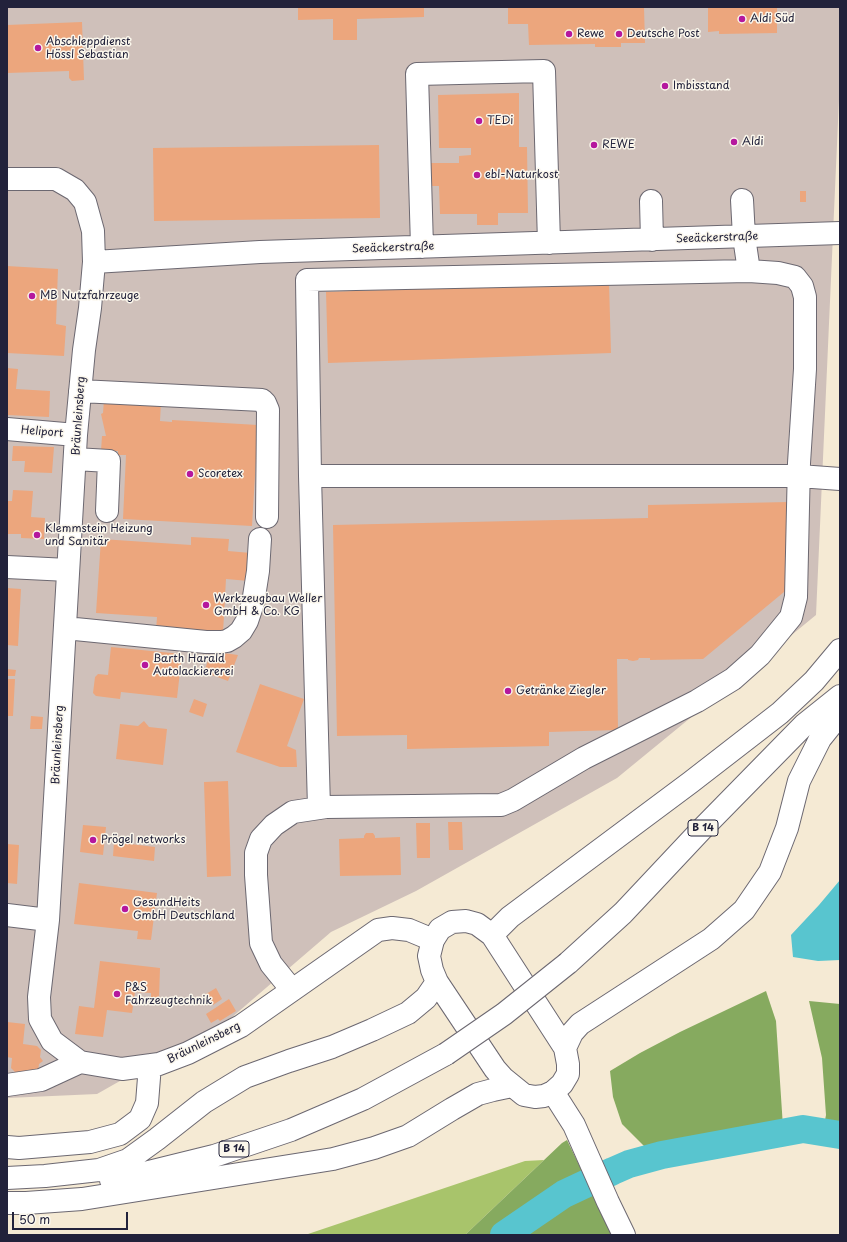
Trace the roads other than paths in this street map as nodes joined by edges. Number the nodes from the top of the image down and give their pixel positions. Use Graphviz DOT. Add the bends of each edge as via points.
graph roads {
  1 [pos="7,179"];
  2 [pos="742,200"];
  3 [pos="651,201"];
  4 [pos="840,234"];
  5 [pos="744,237"];
  6 [pos="652,240"];
  7 [pos="549,243"];
  8 [pos="422,247"];
  9 [pos="94,262"];
  10 [pos="749,271"];
  11 [pos="80,390"];
  12 [pos="7,429"];
  13 [pos="76,435"];
  14 [pos="76,459"];
  15 [pos="310,476"];
  16 [pos="799,476"];
  17 [pos="840,480"];
  18 [pos="107,511"];
  19 [pos="267,517"];
  20 [pos="260,539"];
  21 [pos="7,568"];
  22 [pos="68,570"];
  23 [pos="65,628"];
  24 [pos="840,650"];
  25 [pos="840,696"];
  26 [pos="840,714"];
  27 [pos="319,808"];
  28 [pos="7,915"];
  29 [pos="48,920"];
  30 [pos="492,935"];
  31 [pos="433,940"];
  32 [pos="437,982"];
  33 [pos="292,990"];
  34 [pos="565,1048"];
  35 [pos="80,1062"];
  36 [pos="150,1065"];
  37 [pos="7,1085"];
  38 [pos="512,1086"];
  39 [pos="554,1092"];
  40 [pos="90,1142"];
  41 [pos="7,1147"];
  42 [pos="99,1170"];
  43 [pos="7,1178"];
  44 [pos="7,1192"];
  45 [pos="7,1203"];
  46 [pos="624,1235"];
  1 -- 9 [label="main road" via="56,179 75,190 85,202 93,231"];
  2 -- 5 [label="main road"];
  3 -- 6 [label="main road"];
  4 -- 5 [label="main road, Seeäckerstraße"];
  5 -- 6 [label="main road, Seeäckerstraße"];
  5 -- 10 [label="main road"];
  6 -- 7 [label="main road, Seeäckerstraße"];
  7 -- 8 [label="main road, Seeäckerstraße"];
  7 -- 8 [label="main road" via="544,71 418,67"];
  8 -- 9 [label="main road, Seeäckerstraße" via="260,252"];
  9 -- 11 [label="main road, Bräunleinsberg"];
  10 -- 15 [label="main road" via="307,280"];
  10 -- 16 [label="main road" via="795,277 802,286 805,297 805,369"];
  11 -- 13 [label="main road, Bräunleinsberg"];
  11 -- 19 [label="main road" via="262,400 268,410"];
  12 -- 13 [label="main road, Heliport"];
  13 -- 14 [label="main road, Bräunleinsberg"];
  14 -- 18 [label="main road" via="108,461"];
  14 -- 22 [label="main road, Bräunleinsberg"];
  15 -- 16 [label="main road"];
  15 -- 27 [label="main road"];
  16 -- 17 [label="main road"];
  16 -- 27 [label="main road" via="796,597 791,616 760,655 733,679 697,701 584,758 501,805"];
  20 -- 23 [label="main road" via="254,602 241,631 227,641 206,642"];
  21 -- 22 [label="main road"];
  22 -- 23 [label="main road, Bräunleinsberg"];
  23 -- 29 [label="main road, Bräunleinsberg"];
  24 -- 30 [label="main road" via="814,681 780,713 510,917"];
  25 -- 44 [label="main road, B 14, bridge" via="805,724 623,914 568,963 504,1014 446,1054 363,1099 291,1130 214,1156 91,1184"];
  26 -- 34 [label="main road" via="820,740 799,781 787,828 770,872 744,910 711,939 580,1024 572,1033"];
  27 -- 33 [label="main road" via="293,812 274,825 260,839 256,853 261,943 271,964"];
  28 -- 29 [label="main road"];
  29 -- 35 [label="main road, Bräunleinsberg" via="39,997 40,1019 52,1041"];
  30 -- 31 [label="main road" via="477,924 466,921 452,922 440,929"];
  30 -- 34 [label="main road"];
  31 -- 32 [label="main road" via="429,956"];
  31 -- 33 [label="main road, Bräunleinsberg" via="408,930 378,930"];
  32 -- 38 [label="main road" via="495,1069"];
  32 -- 42 [label="main road" via="426,998 408,1013 332,1047 245,1077 204,1102 128,1160"];
  33 -- 36 [label="main road, Bräunleinsberg" via="241,1026 188,1053"];
  34 -- 39 [label="main road" via="568,1074"];
  35 -- 36 [label="main road, Bräunleinsberg" via="122,1068"];
  35 -- 37 [label="main road" via="41,1080"];
  36 -- 40 [label="main road" via="147,1104 140,1119 120,1134"];
  38 -- 39 [label="main road" via="524,1095 535,1097"];
  38 -- 45 [label="main road" via="478,1094 408,1136 333,1159 82,1199"];
  39 -- 46 [label="main road" via="574,1125"];
  40 -- 41 [label="main road"];
  40 -- 42 [label="main road"];
  42 -- 43 [label="main road"];
}
